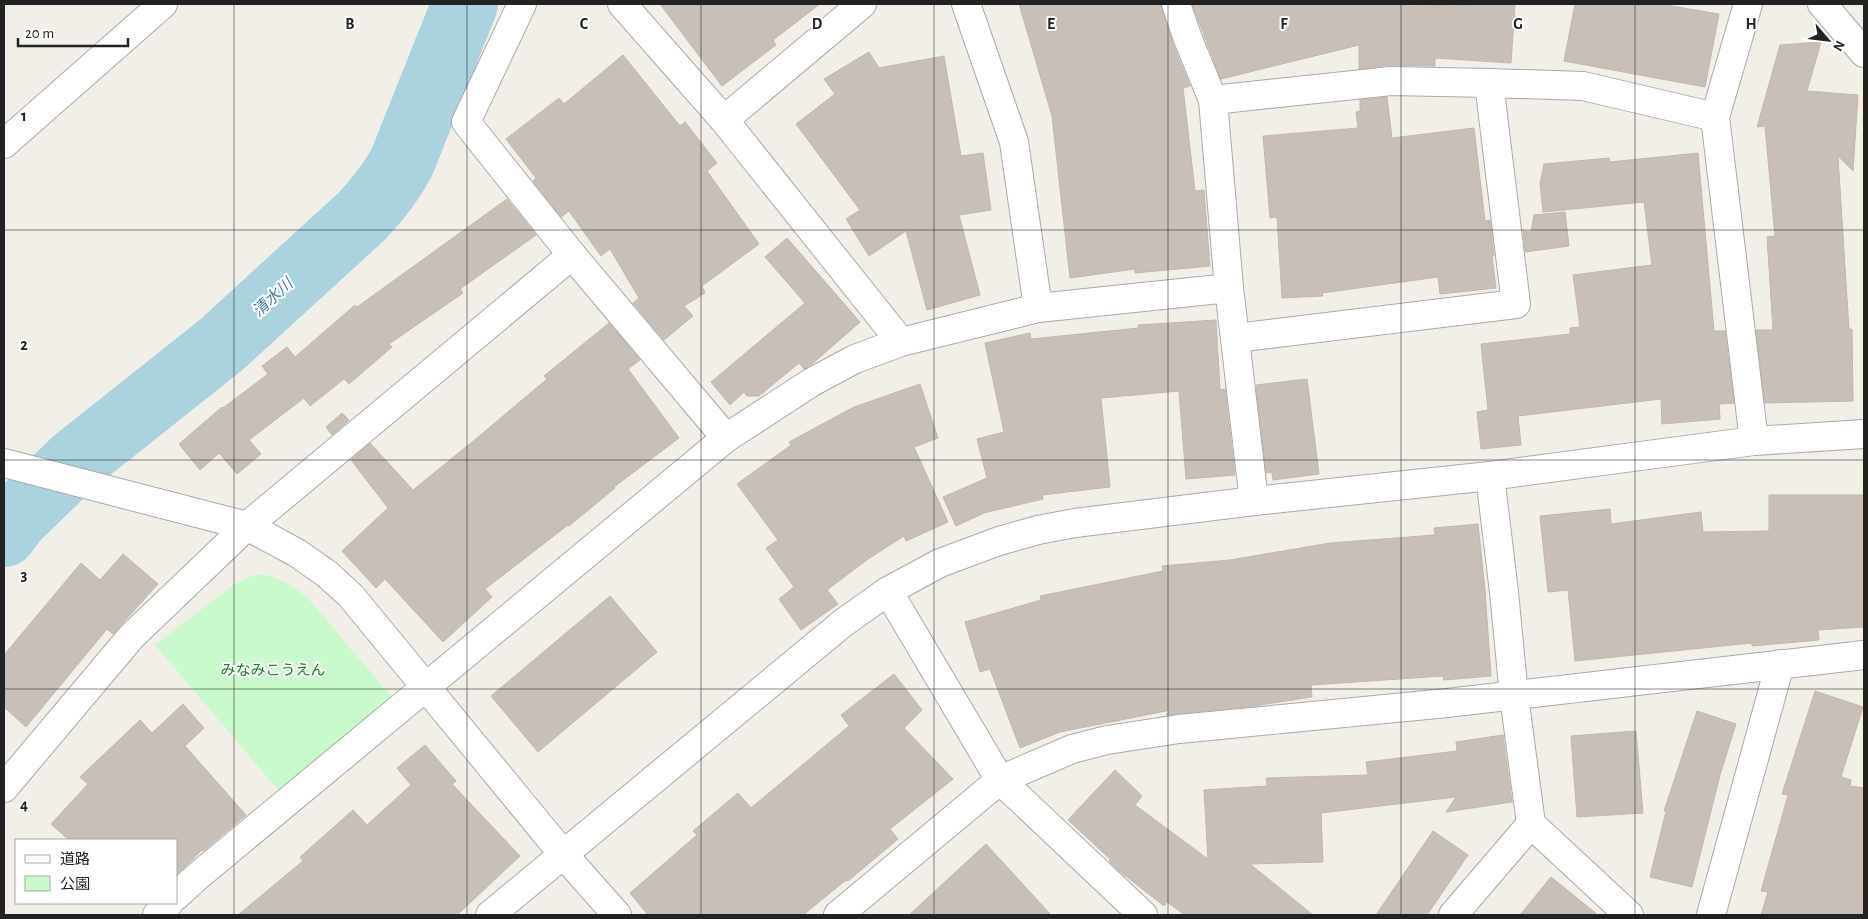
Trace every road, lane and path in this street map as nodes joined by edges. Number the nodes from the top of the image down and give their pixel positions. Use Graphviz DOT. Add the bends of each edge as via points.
graph roads {
  1 [pos="163,4"];
  2 [pos="522,4"];
  3 [pos="622,4"];
  4 [pos="862,4"];
  5 [pos="966,4"];
  6 [pos="1176,4"];
  7 [pos="1748,4"];
  8 [pos="1822,4"];
  9 [pos="1864,53"];
  10 [pos="1489,82"];
  11 [pos="1213,100"];
  12 [pos="1715,117"];
  13 [pos="724,120"];
  14 [pos="4,144"];
  15 [pos="572,255"];
  16 [pos="1229,288"];
  17 [pos="1038,308"];
  18 [pos="1236,338"];
  19 [pos="901,342"];
  20 [pos="1864,434"];
  21 [pos="726,438"];
  22 [pos="1754,442"];
  23 [pos="11,465"];
  24 [pos="1490,476"];
  25 [pos="1254,501"];
  26 [pos="247,526"];
  27 [pos="888,591"];
  28 [pos="1864,655"];
  29 [pos="1780,664"];
  30 [pos="425,686"];
  31 [pos="1514,696"];
  32 [pos="1000,780"];
  33 [pos="4,788"];
  34 [pos="1531,824"];
  35 [pos="563,854"];
  36 [pos="178,894"];
  37 [pos="168,904"];
  38 [pos="1127,910"];
  39 [pos="157,915"];
  40 [pos="490,915"];
  41 [pos="617,915"];
  42 [pos="838,915"];
  43 [pos="1453,915"];
  44 [pos="1629,915"];
  45 [pos="1711,915"];
  1 -- 14 [label="street"];
  2 -- 15 [label="street" via="466,122"];
  3 -- 13 [label="street"];
  4 -- 13 [label="street"];
  5 -- 17 [label="street" via="1014,142"];
  6 -- 11 [label="street"];
  7 -- 12 [label="street"];
  8 -- 9 [label="street"];
  10 -- 11 [label="street" via="1391,81"];
  10 -- 12 [label="street" via="1583,86"];
  10 -- 18 [label="street" via="1516,304"];
  11 -- 16 [label="street"];
  12 -- 22 [label="street"];
  13 -- 19 [label="street"];
  15 -- 21 [label="street"];
  15 -- 26 [label="street"];
  16 -- 17 [label="street"];
  16 -- 18 [label="street"];
  17 -- 19 [label="street"];
  18 -- 25 [label="street"];
  19 -- 21 [label="street" via="812,382"];
  20 -- 22 [label="street"];
  21 -- 30 [label="street"];
  22 -- 24 [label="street"];
  23 -- 26 [label="street"];
  24 -- 25 [label="street"];
  24 -- 31 [label="street"];
  25 -- 27 [label="street" via="1075,522 1038,530 940,563"];
  26 -- 30 [label="street" via="298,552 339,585"];
  26 -- 33 [label="street" via="131,637"];
  27 -- 32 [label="street"];
  27 -- 35 [label="street" via="843,623"];
  28 -- 29 [label="street"];
  29 -- 31 [label="street"];
  29 -- 45 [label="street"];
  30 -- 35 [label="street"];
  30 -- 36 [label="street"];
  31 -- 32 [label="street" via="1142,734 1072,749"];
  31 -- 34 [label="street"];
  32 -- 38 [label="street"];
  32 -- 42 [label="street"];
  34 -- 43 [label="street"];
  34 -- 44 [label="street"];
  35 -- 40 [label="street"];
  35 -- 41 [label="street"];
  37 -- 39 [label="street"];
}
